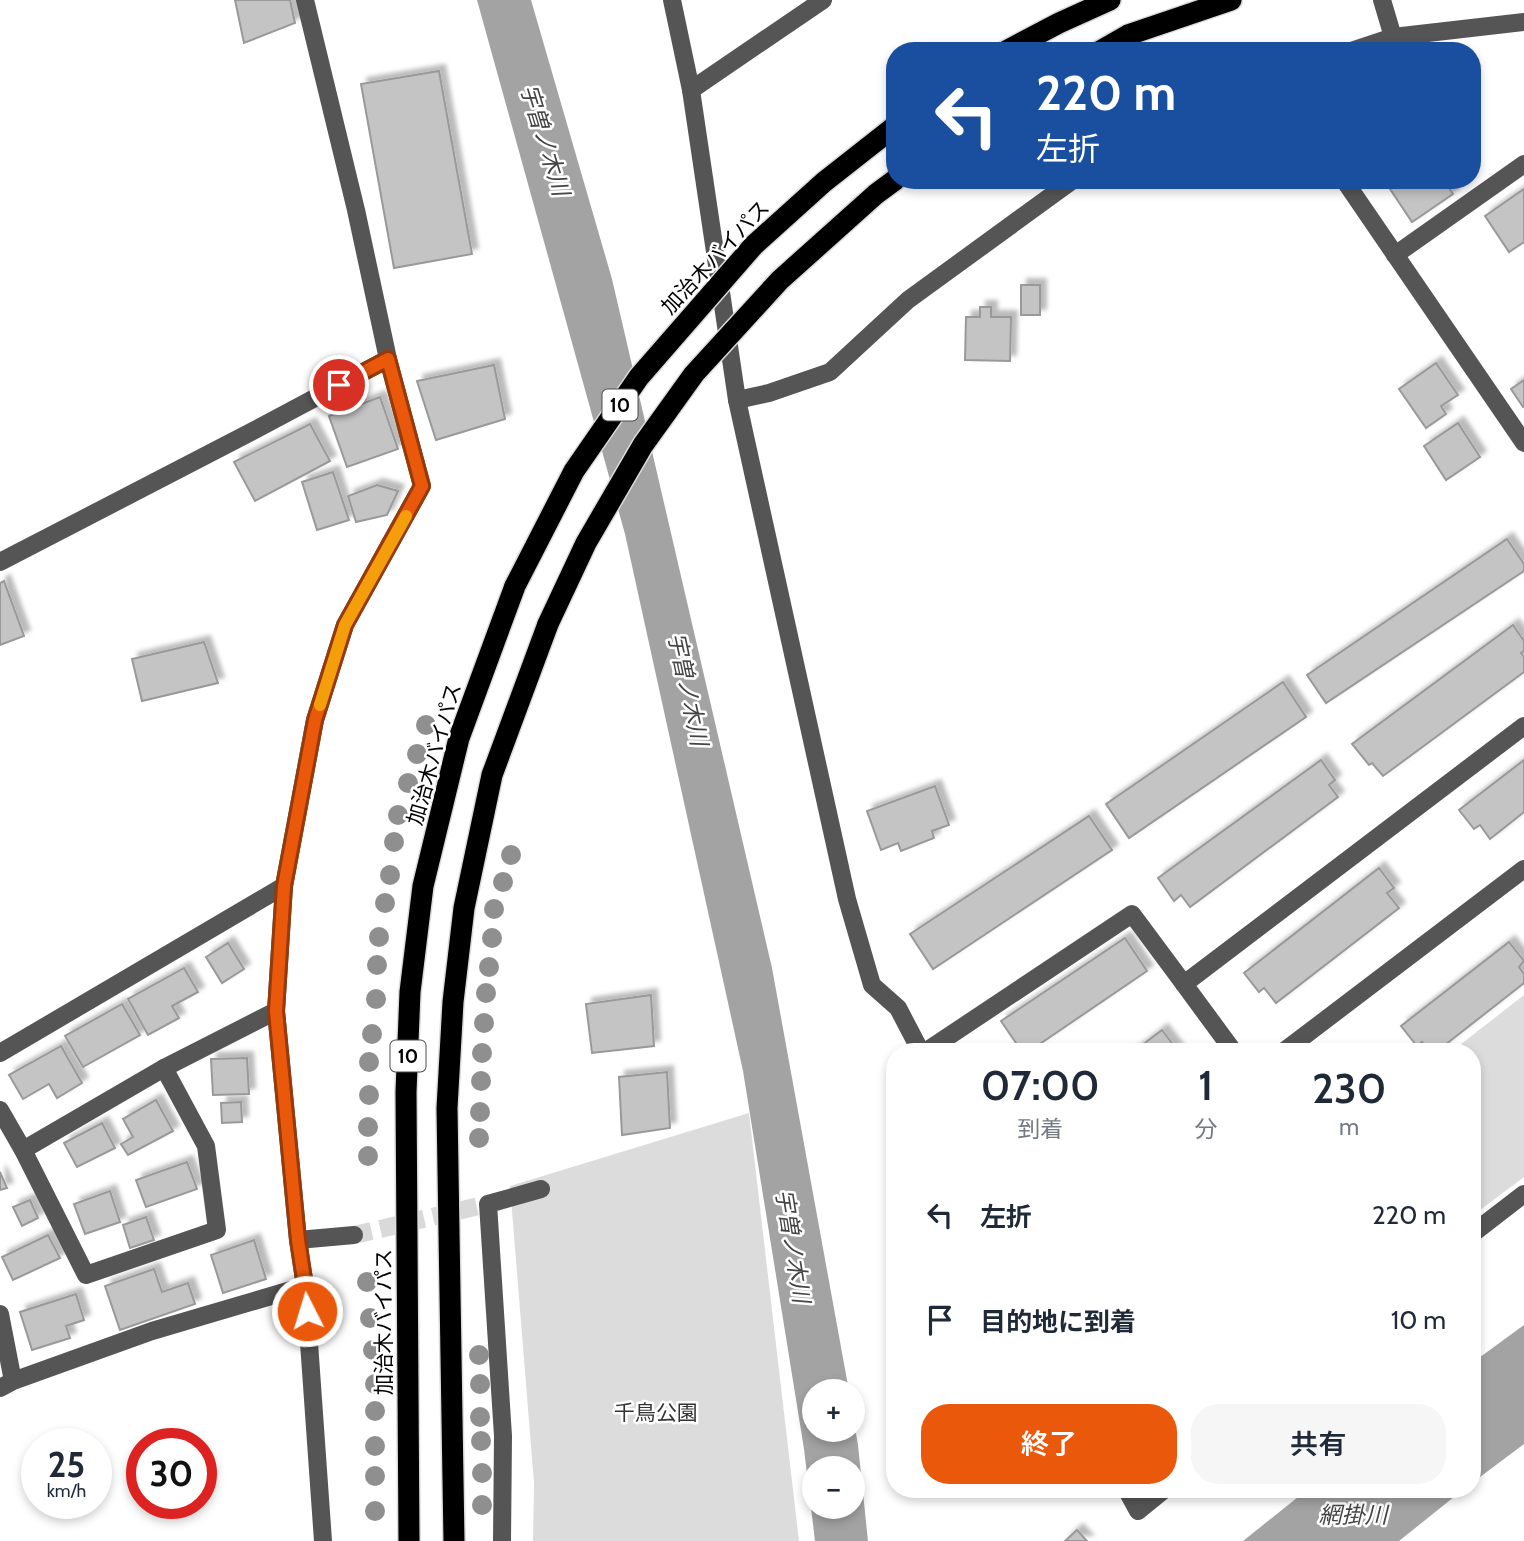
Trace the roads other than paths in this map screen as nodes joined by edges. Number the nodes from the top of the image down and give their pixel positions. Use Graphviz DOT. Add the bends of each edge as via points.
graph roads {
  1 [pos="305,0"];
  2 [pos="672,0"];
  3 [pos="823,0"];
  4 [pos="1110,0"];
  5 [pos="1231,0"];
  6 [pos="1382,0"];
  7 [pos="1524,22"];
  8 [pos="1394,37"];
  9 [pos="1023,42"];
  10 [pos="1116,42"];
  11 [pos="1379,42"];
  12 [pos="691,90"];
  13 [pos="886,133"];
  14 [pos="1524,164"];
  15 [pos="886,187"];
  16 [pos="1061,189"];
  17 [pos="1350,189"];
  18 [pos="1395,255"];
  19 [pos="388,359"];
  20 [pos="737,400"];
  21 [pos="1524,443"];
  22 [pos="0,562"];
  23 [pos="1524,726"];
  24 [pos="1524,869"];
  25 [pos="284,886"];
  26 [pos="1184,984"];
  27 [pos="276,1011"];
  28 [pos="918,1043"];
  29 [pos="937,1043"];
  30 [pos="1227,1043"];
  31 [pos="1295,1043"];
  32 [pos="0,1052"];
  33 [pos="164,1068"];
  34 [pos="0,1110"];
  35 [pos="23,1150"];
  36 [pos="541,1189"];
  37 [pos="1524,1194"];
  38 [pos="1481,1227"];
  39 [pos="354,1235"];
  40 [pos="298,1240"];
  41 [pos="305,1286"];
  42 [pos="0,1314"];
  43 [pos="6,1385"];
  44 [pos="1131,1498"];
  45 [pos="1154,1498"];
  46 [pos="323,1541"];
  47 [pos="409,1541"];
  48 [pos="454,1541"];
  49 [pos="502,1541"];
  1 -- 19 [label="street"];
  2 -- 12 [label="street"];
  3 -- 12 [label="street"];
  4 -- 9 [label="highway"];
  5 -- 10 [label="highway"];
  6 -- 8 [label="street"];
  7 -- 8 [label="street"];
  8 -- 11 [label="street"];
  12 -- 20 [label="street"];
  13 -- 47 [label="highway, 加治木バイパス / 10, bridge" via="754,244 639,377 575,471 515,586 459,738 423,886 410,992 406,1092"];
  14 -- 18 [label="street"];
  15 -- 48 [label="highway, 10, bridge" via="780,280 694,374 643,445 586,543 548,624 492,775 464,908 447,1108"];
  16 -- 20 [label="street" via="908,300 831,372"];
  17 -- 18 [label="street"];
  18 -- 21 [label="street"];
  19 -- 22 [label="street"];
  19 -- 25 [label="street" via="422,486 345,625 315,720"];
  20 -- 28 [label="street" via="847,899 872,985 898,1008"];
  23 -- 26 [label="street"];
  24 -- 31 [label="street"];
  25 -- 27 [label="street"];
  25 -- 32 [label="street"];
  26 -- 29 [label="street" via="1132,914"];
  26 -- 30 [label="street"];
  27 -- 33 [label="street"];
  27 -- 40 [label="street"];
  33 -- 35 [label="street"];
  33 -- 35 [label="street" via="206,1146 217,1230 86,1275"];
  34 -- 35 [label="street"];
  36 -- 49 [label="street" via="488,1204 503,1436"];
  37 -- 38 [label="street"];
  39 -- 40 [label="street"];
  40 -- 41 [label="street"];
  41 -- 43 [label="street" via="152,1331"];
  41 -- 46 [label="street"];
  42 -- 43 [label="street"];
  44 -- 45 [label="street" via="1138,1511"];
}
